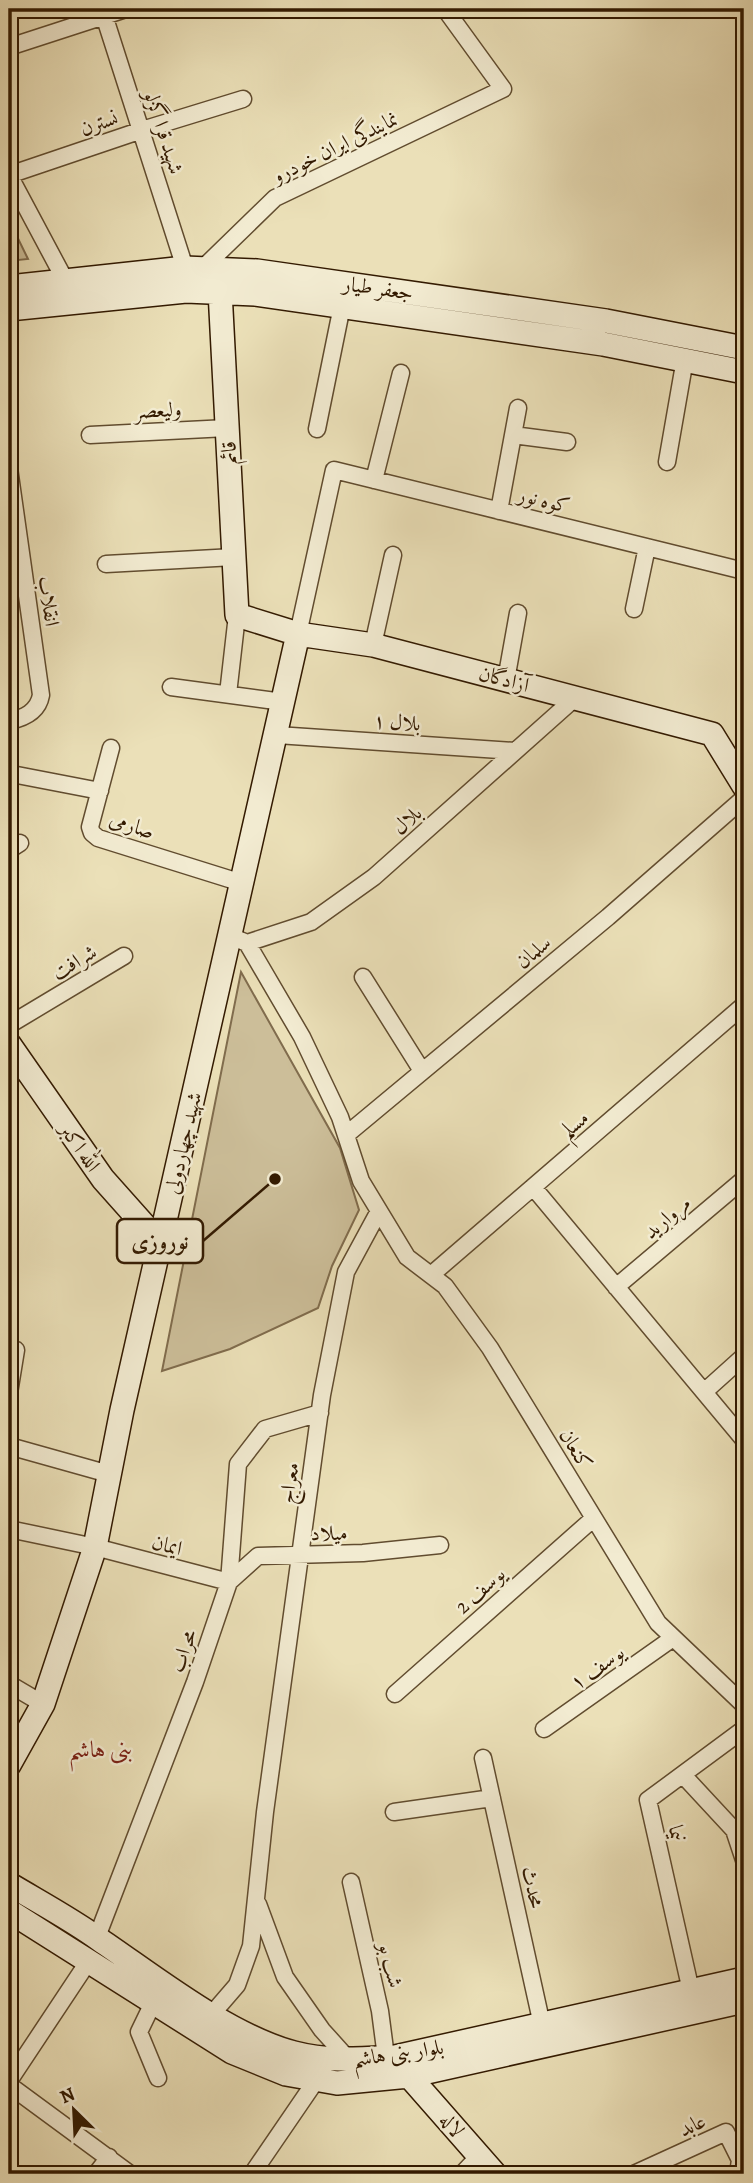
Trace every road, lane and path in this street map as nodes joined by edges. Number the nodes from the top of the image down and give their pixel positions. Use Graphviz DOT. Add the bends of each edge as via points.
graph roads {
  1 [pos="126,9"];
  2 [pos="445,9"];
  3 [pos="104,12"];
  4 [pos="9,47"];
  5 [pos="243,100"];
  6 [pos="142,130"];
  7 [pos="9,175"];
  8 [pos="194,268"];
  9 [pos="65,280"];
  10 [pos="9,287"];
  11 [pos="220,291"];
  12 [pos="342,306"];
  13 [pos="9,309"];
  14 [pos="744,348"];
  15 [pos="685,359"];
  16 [pos="744,372"];
  17 [pos="401,373"];
  18 [pos="518,408"];
  19 [pos="228,428"];
  20 [pos="317,429"];
  21 [pos="90,435"];
  22 [pos="513,435"];
  23 [pos="567,442"];
  24 [pos="667,462"];
  25 [pos="9,468"];
  26 [pos="374,480"];
  27 [pos="499,511"];
  28 [pos="647,547"];
  29 [pos="393,555"];
  30 [pos="234,557"];
  31 [pos="106,564"];
  32 [pos="744,570"];
  33 [pos="26,587"];
  34 [pos="9,589"];
  35 [pos="634,609"];
  36 [pos="518,613"];
  37 [pos="237,615"];
  38 [pos="298,634"];
  39 [pos="373,645"];
  40 [pos="506,680"];
  41 [pos="171,687"];
  42 [pos="228,694"];
  43 [pos="575,698"];
  44 [pos="283,702"];
  45 [pos="9,720"];
  46 [pos="277,735"];
  47 [pos="111,748"];
  48 [pos="515,751"];
  49 [pos="18,775"];
  50 [pos="744,786"];
  51 [pos="100,791"];
  52 [pos="744,798"];
  53 [pos="242,883"];
  54 [pos="239,939"];
  55 [pos="124,956"];
  56 [pos="363,977"];
  57 [pos="744,1005"];
  58 [pos="9,1025"];
  59 [pos="13,1052"];
  60 [pos="422,1072"];
  61 [pos="9,1081"];
  62 [pos="346,1135"];
  63 [pos="744,1179"];
  64 [pos="533,1187"];
  65 [pos="379,1211"];
  66 [pos="160,1243"];
  67 [pos="431,1275"];
  68 [pos="617,1287"];
  69 [pos="16,1350"];
  70 [pos="744,1356"];
  71 [pos="704,1392"];
  72 [pos="9,1393"];
  73 [pos="320,1413"];
  74 [pos="744,1440"];
  75 [pos="9,1446"];
  76 [pos="109,1474"];
  77 [pos="594,1518"];
  78 [pos="9,1530"];
  79 [pos="440,1545"];
  80 [pos="95,1547"];
  81 [pos="300,1555"];
  82 [pos="229,1582"];
  83 [pos="673,1638"];
  84 [pos="9,1684"];
  85 [pos="395,1694"];
  86 [pos="43,1704"];
  87 [pos="744,1705"];
  88 [pos="744,1729"];
  89 [pos="544,1730"];
  90 [pos="483,1758"];
  91 [pos="9,1765"];
  92 [pos="683,1775"];
  93 [pos="492,1798"];
  94 [pos="394,1812"];
  95 [pos="744,1860"];
  96 [pos="351,1882"];
  97 [pos="9,1884"];
  98 [pos="256,1899"];
  99 [pos="9,1911"];
  100 [pos="97,1937"];
  101 [pos="88,1962"];
  102 [pos="744,1979"];
  103 [pos="691,1991"];
  104 [pos="744,2001"];
  105 [pos="153,2003"];
  106 [pos="212,2014"];
  107 [pos="542,2025"];
  108 [pos="386,2057"];
  109 [pos="349,2060"];
  110 [pos="409,2076"];
  111 [pos="158,2078"];
  112 [pos="317,2079"];
  113 [pos="11,2091"];
  114 [pos="479,2156"];
  115 [pos="109,2157"];
  116 [pos="96,2174"];
  117 [pos="130,2174"];
  118 [pos="251,2174"];
  119 [pos="462,2174"];
  120 [pos="495,2174"];
  121 [pos="634,2174"];
  122 [pos="738,2174"];
  1 -- 3 [label="street"];
  2 -- 8 [label="street, نمایندگی ایران خودرو" via="503,89 275,198"];
  3 -- 4 [label="street"];
  3 -- 6 [label="street, شهید قرا گزلو"];
  5 -- 6 [label="street, نسترن"];
  6 -- 7 [label="street, نسترن"];
  6 -- 8 [label="street, شهید قرا گزلو"];
  7 -- 9 [label="street"];
  8 -- 9 [label="street, جعفر طیار"];
  8 -- 14 [label="street, جعفر طیار" via="257,271 607,321"];
  9 -- 10 [label="street, جعفر طیار"];
  11 -- 12 [label="street, جعفر طیار"];
  11 -- 13 [label="street, جعفر طیار" via="186,290"];
  11 -- 19 [label="street, قائم"];
  12 -- 15 [label="street, جعفر طیار"];
  12 -- 20 [label="street"];
  15 -- 16 [label="street, جعفر طیار"];
  15 -- 24 [label="street"];
  17 -- 26 [label="street"];
  18 -- 22 [label="street"];
  19 -- 21 [label="street, ولیعصر"];
  19 -- 30 [label="street, قائم"];
  22 -- 23 [label="street"];
  22 -- 27 [label="street"];
  25 -- 33 [label="street, انقلاب"];
  26 -- 27 [label="street, کوه نور"];
  26 -- 38 [label="street, کوه نور" via="334,470"];
  27 -- 28 [label="street, کوه نور"];
  28 -- 32 [label="street, کوه نور"];
  28 -- 35 [label="street"];
  29 -- 39 [label="street"];
  30 -- 31 [label="street"];
  30 -- 37 [label="street, قائم"];
  33 -- 34 [label="street"];
  33 -- 45 [label="street, انقلاب" via="41,695 29,715"];
  36 -- 40 [label="street"];
  37 -- 38 [label="street, آزادگان"];
  37 -- 42 [label="street"];
  38 -- 39 [label="street, آزادگان"];
  38 -- 44 [label="street, شهید چهاردولی"];
  39 -- 40 [label="street, آزادگان"];
  40 -- 43 [label="street, آزادگان"];
  41 -- 42 [label="street"];
  42 -- 44 [label="street"];
  43 -- 48 [label="street, بلال"];
  43 -- 50 [label="street, آزادگان" via="712,734"];
  44 -- 46 [label="street, شهید چهاردولی"];
  46 -- 48 [label="street, بلال ۱"];
  46 -- 53 [label="street, شهید چهاردولی"];
  47 -- 51 [label="street, صارمی"];
  48 -- 54 [label="street, بلال" via="374,877 311,922"];
  49 -- 51 [label="street"];
  51 -- 53 [label="street, صارمی" via="90,827 98,838"];
  52 -- 60 [label="street, سلمان"];
  53 -- 54 [label="street, شهید چهاردولی"];
  54 -- 62 [label="street" via="302,1037"];
  54 -- 66 [label="street, شهید چهاردولی"];
  55 -- 58 [label="street, شرافت"];
  56 -- 60 [label="street"];
  57 -- 64 [label="street, مسلم"];
  59 -- 61 [label="street"];
  59 -- 66 [label="street, الله اکبر" via="103,1179"];
  60 -- 62 [label="street, سلمان"];
  62 -- 65 [label="street" via="361,1181"];
  63 -- 68 [label="street, مروارید"];
  64 -- 67 [label="street, مسلم"];
  64 -- 68 [label="street"];
  65 -- 67 [label="street, کنعان" via="407,1257"];
  65 -- 73 [label="street, معراج" via="346,1272"];
  66 -- 76 [label="street, شهید چهاردولی"];
  67 -- 77 [label="street, کنعان" via="445,1286 491,1348"];
  68 -- 71 [label="street"];
  69 -- 72 [label="street"];
  70 -- 71 [label="street"];
  71 -- 74 [label="street"];
  73 -- 81 [label="street, معراج"];
  73 -- 82 [label="street, محراب" via="265,1429 238,1464"];
  75 -- 76 [label="street"];
  76 -- 80 [label="street, شهید چهاردولی"];
  77 -- 83 [label="street, کنعان" via="658,1623"];
  77 -- 85 [label="street, یوسف 2"];
  78 -- 80 [label="street, ایمان"];
  79 -- 81 [label="street, میلاد"];
  80 -- 82 [label="street, ایمان"];
  80 -- 86 [label="street, شهید چهاردولی"];
  81 -- 82 [label="street, میلاد" via="258,1556"];
  81 -- 98 [label="street, معراج"];
  82 -- 100 [label="street, محراب"];
  83 -- 87 [label="street, کنعان"];
  83 -- 89 [label="street, یوسف ۱"];
  84 -- 86 [label="street"];
  86 -- 91 [label="street, شهید چهاردولی"];
  88 -- 92 [label="street, نیما"];
  90 -- 93 [label="street, محدث"];
  92 -- 95 [label="street" via="734,1830"];
  92 -- 103 [label="street, نیما" via="648,1800"];
  93 -- 94 [label="street"];
  93 -- 107 [label="street, محدث"];
  96 -- 108 [label="street, شب بو"];
  97 -- 100 [label="street, بلوار بنی هاشم"];
  98 -- 106 [label="street" via="251,1946 237,1985"];
  98 -- 109 [label="street, معراج" via="285,1977"];
  99 -- 101 [label="street, بلوار بنی هاشم"];
  100 -- 106 [label="street, بلوار بنی هاشم"];
  101 -- 105 [label="street, بلوار بنی هاشم"];
  101 -- 113 [label="street"];
  102 -- 103 [label="street, بلوار بنی هاشم"];
  103 -- 107 [label="street, بلوار بنی هاشم"];
  104 -- 110 [label="street, بلوار بنی هاشم"];
  105 -- 111 [label="street" via="139,2032"];
  105 -- 112 [label="street, بلوار بنی هاشم" via="232,2052 286,2074"];
  106 -- 109 [label="street, بلوار بنی هاشم" via="293,2053"];
  107 -- 108 [label="street, بلوار بنی هاشم"];
  108 -- 109 [label="street, بلوار بنی هاشم"];
  110 -- 112 [label="street, بلوار بنی هاشم" via="337,2083"];
  110 -- 114 [label="street, لاله"];
  112 -- 118 [label="street"];
  113 -- 115 [label="street"];
  114 -- 119 [label="street"];
  114 -- 120 [label="street, لاله"];
  115 -- 116 [label="street"];
  115 -- 117 [label="street"];
  121 -- 122 [label="street, عابد" via="726,2132 740,2160"];
}
